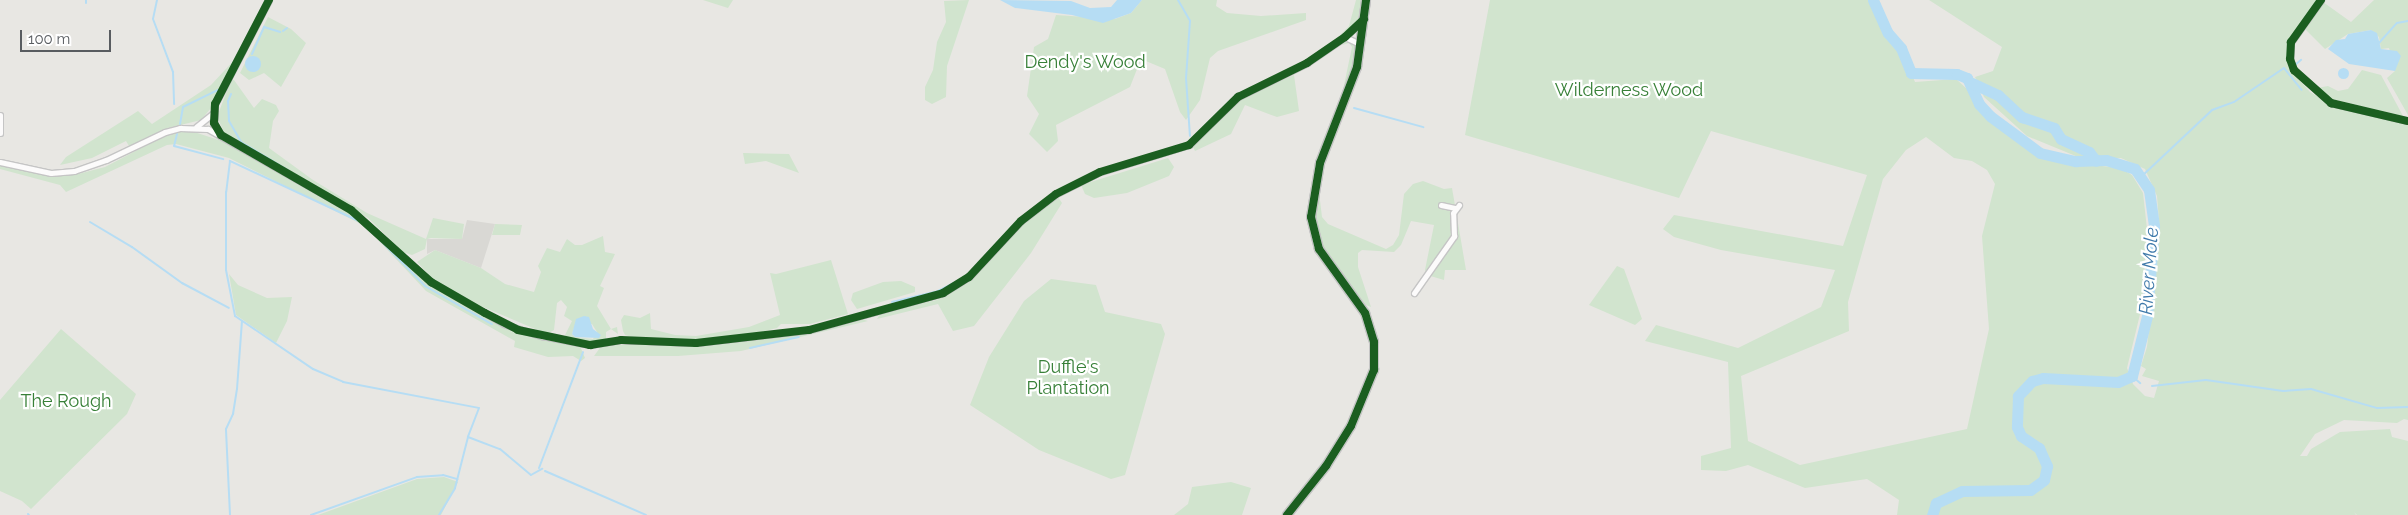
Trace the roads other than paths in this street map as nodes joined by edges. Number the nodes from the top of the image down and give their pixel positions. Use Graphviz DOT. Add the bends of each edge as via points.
graph roads {
  1 [pos="269,0"];
  2 [pos="1366,0"];
  3 [pos="2321,0"];
  4 [pos="1364,19"];
  5 [pos="1345,38"];
  6 [pos="1361,45"];
  7 [pos="212,113"];
  8 [pos="0,115"];
  9 [pos="2408,121"];
  10 [pos="196,127"];
  11 [pos="0,133"];
  12 [pos="221,135"];
  13 [pos="0,162"];
  14 [pos="1441,205"];
  15 [pos="1414,294"];
  16 [pos="1287,515"];
  1 -- 7 [label="street"];
  2 -- 4 [label="street"];
  3 -- 9 [label="street" via="2294,36 2289,50 2294,70 2316,92 2342,107"];
  4 -- 5 [label="street"];
  4 -- 6 [label="street"];
  5 -- 6 [label="street"];
  5 -- 12 [label="street" via="1307,63 1238,97 1189,145 1100,172 1056,194 1021,221 969,277 942,293 809,330 696,343 621,340 590,344 542,336 504,324 431,282 351,210"];
  6 -- 16 [label="street" via="1350,91 1327,142 1314,182 1311,217 1319,249 1368,319 1374,342 1374,370 1351,426 1326,466"];
  7 -- 10 [label="street"];
  7 -- 12 [label="street"];
  8 -- 11 [label="street"];
  10 -- 12 [label="street"];
  10 -- 13 [label="street" via="165,132 74,171 51,173"];
  14 -- 15 [label="street" via="1457,206 1454,236"];
}
